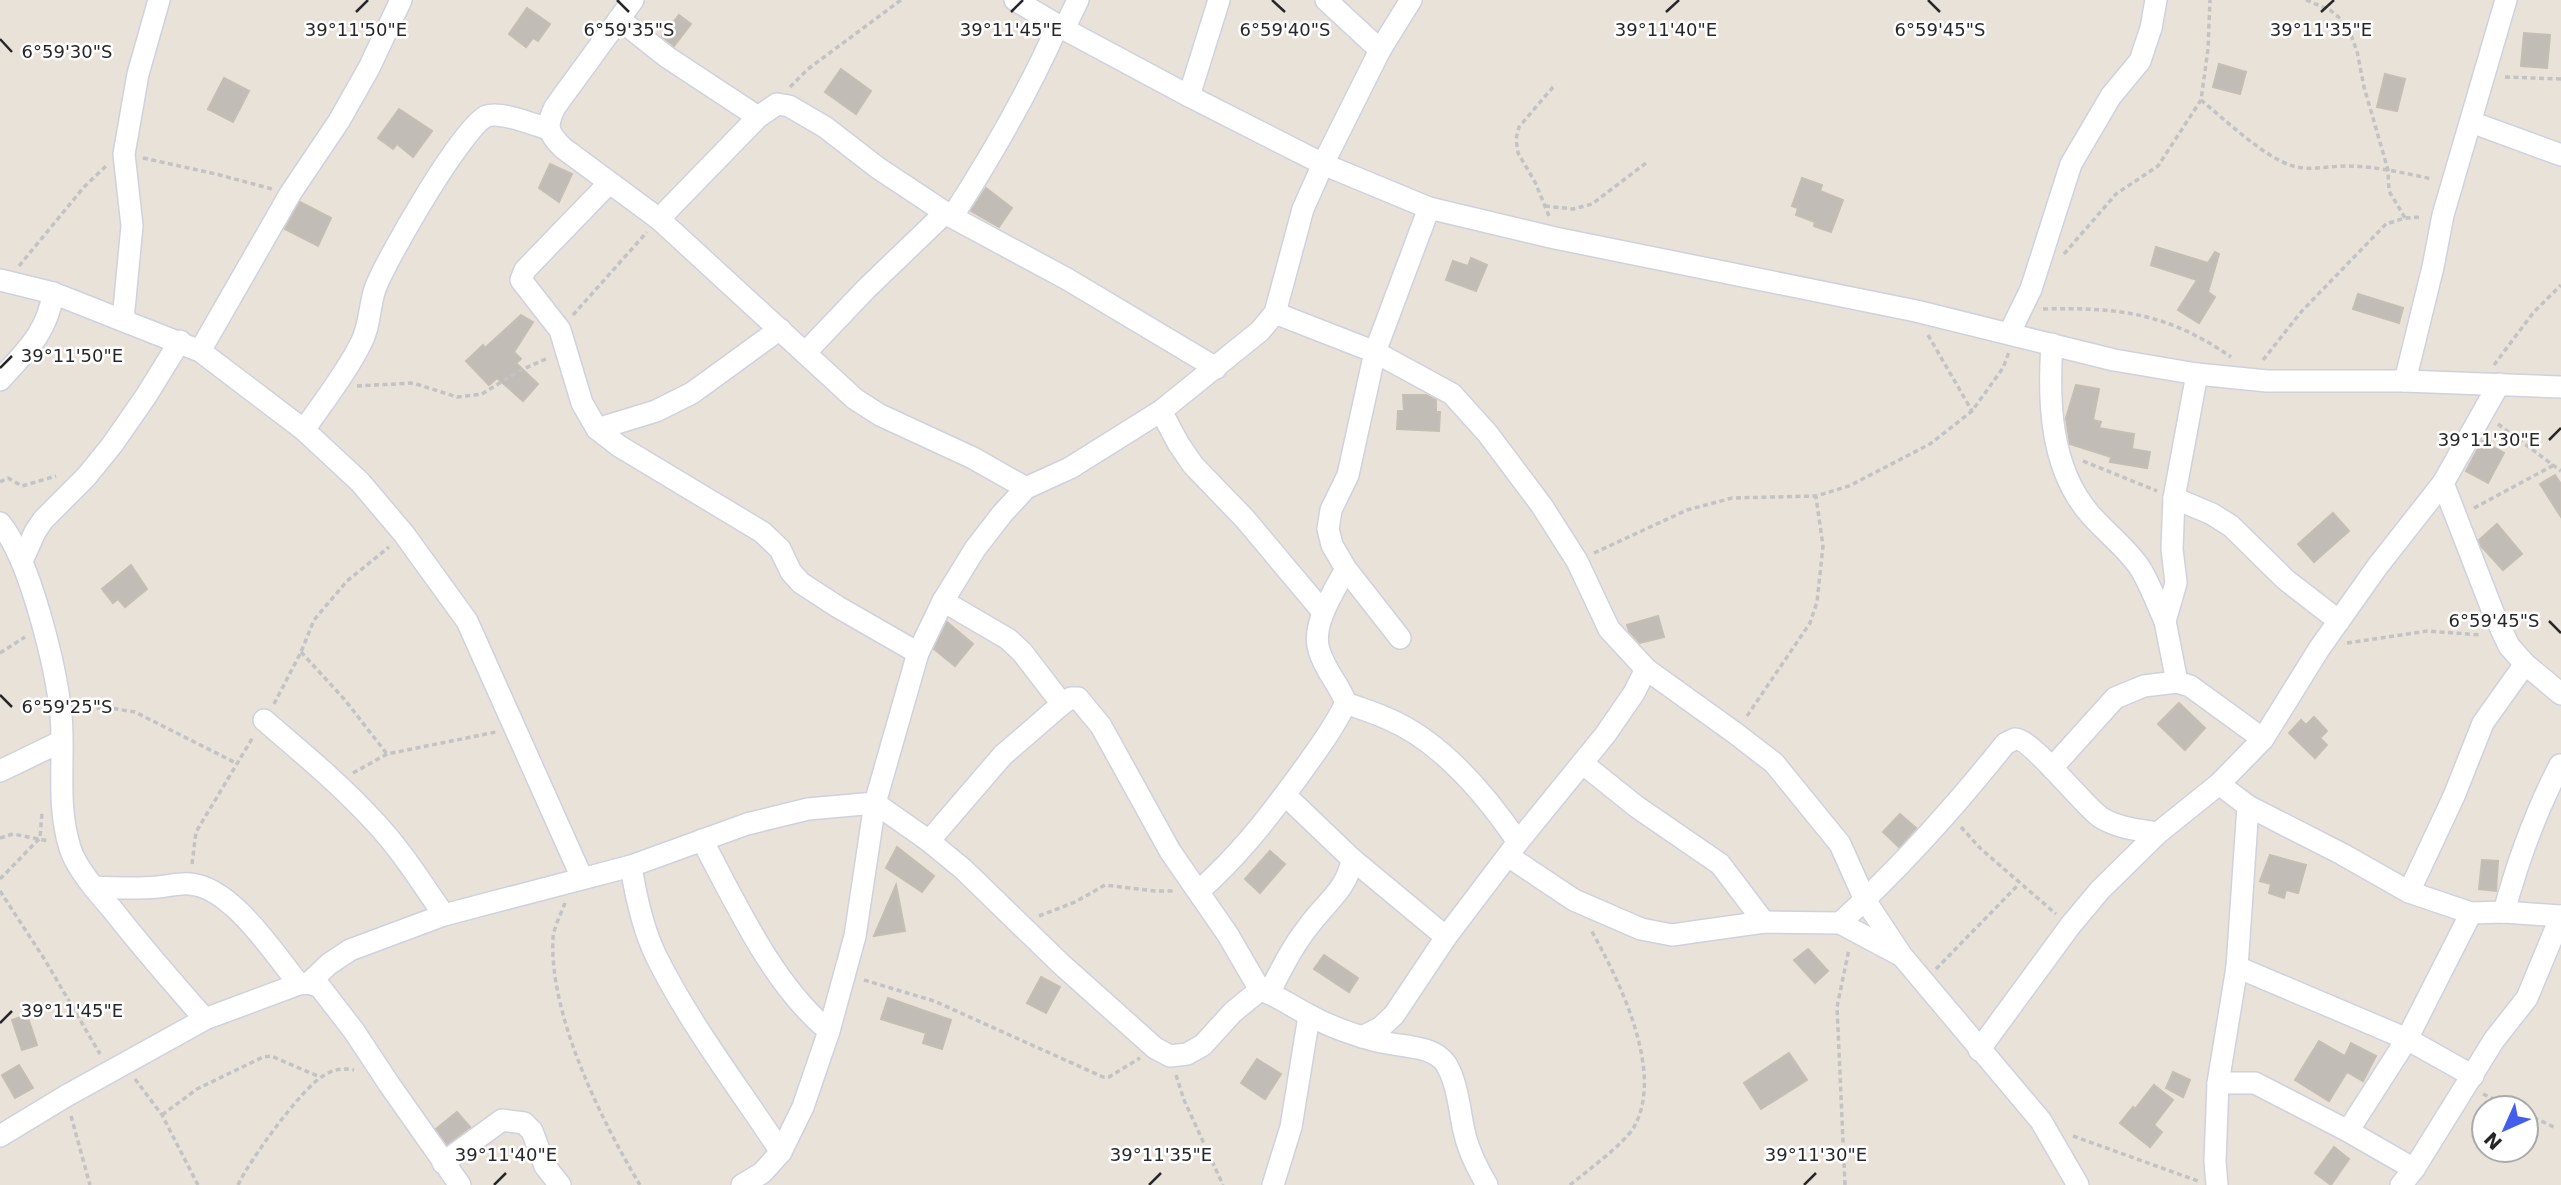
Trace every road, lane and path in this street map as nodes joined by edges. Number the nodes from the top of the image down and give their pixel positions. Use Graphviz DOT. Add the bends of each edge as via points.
graph roads {
  1 [pos="159,0"];
  2 [pos="401,0"];
  3 [pos="633,0"];
  4 [pos="901,0"];
  5 [pos="1016,0"];
  6 [pos="1078,0"];
  7 [pos="1219,0"];
  8 [pos="1325,0"];
  9 [pos="1411,0"];
  10 [pos="2156,0"];
  11 [pos="2210,0"];
  12 [pos="2306,0"];
  13 [pos="2506,0"];
  14 [pos="619,19"];
  15 [pos="1061,27"];
  16 [pos="1380,50"];
  17 [pos="2486,73"];
  18 [pos="2561,79"];
  19 [pos="1554,86"];
  20 [pos="1189,96"];
  21 [pos="2201,100"];
  22 [pos="777,104"];
  23 [pos="758,117"];
  24 [pos="2471,122"];
  25 [pos="549,130"];
  26 [pos="2561,155"];
  27 [pos="124,156"];
  28 [pos="1646,163"];
  29 [pos="1322,164"];
  30 [pos="2388,170"];
  31 [pos="609,183"];
  32 [pos="2452,183"];
  33 [pos="290,194"];
  34 [pos="1545,206"];
  35 [pos="1429,208"];
  36 [pos="949,215"];
  37 [pos="2443,215"];
  38 [pos="2405,218"];
  39 [pos="659,219"];
  40 [pos="1555,238"];
  41 [pos="2059,260"];
  42 [pos="4,281"];
  43 [pos="2561,285"];
  44 [pos="53,293"];
  45 [pos="1916,311"];
  46 [pos="2020,312"];
  47 [pos="1275,313"];
  48 [pos="123,320"];
  49 [pos="780,328"];
  50 [pos="560,330"];
  51 [pos="2013,333"];
  52 [pos="180,341"];
  53 [pos="2052,344"];
  54 [pos="200,351"];
  55 [pos="566,351"];
  56 [pos="806,352"];
  57 [pos="1375,352"];
  58 [pos="1216,368"];
  59 [pos="2197,374"];
  60 [pos="2260,377"];
  61 [pos="0,380"];
  62 [pos="2405,381"];
  63 [pos="2490,384"];
  64 [pos="334,387"];
  65 [pos="2561,387"];
  66 [pos="1161,411"];
  67 [pos="1972,411"];
  68 [pos="2483,414"];
  69 [pos="597,429"];
  70 [pos="304,430"];
  71 [pos="2058,452"];
  72 [pos="2554,465"];
  73 [pos="2561,471"];
  74 [pos="86,477"];
  75 [pos="0,482"];
  76 [pos="2443,483"];
  77 [pos="1026,488"];
  78 [pos="1816,496"];
  79 [pos="2174,498"];
  80 [pos="2456,517"];
  81 [pos="0,523"];
  82 [pos="404,534"];
  83 [pos="22,561"];
  84 [pos="1577,561"];
  85 [pos="1346,569"];
  86 [pos="943,601"];
  87 [pos="1322,612"];
  88 [pos="2165,621"];
  89 [pos="2339,621"];
  90 [pos="42,627"];
  91 [pos="1400,638"];
  92 [pos="2509,646"];
  93 [pos="2319,649"];
  94 [pos="301,652"];
  95 [pos="0,653"];
  96 [pos="918,653"];
  97 [pos="2525,664"];
  98 [pos="1646,669"];
  99 [pos="2177,682"];
  100 [pos="2561,694"];
  101 [pos="1062,704"];
  102 [pos="1346,704"];
  103 [pos="61,716"];
  104 [pos="264,720"];
  105 [pos="516,728"];
  106 [pos="1735,733"];
  107 [pos="2263,739"];
  108 [pos="60,743"];
  109 [pos="387,754"];
  110 [pos="236,763"];
  111 [pos="1582,763"];
  112 [pos="2561,765"];
  113 [pos="2052,768"];
  114 [pos="0,771"];
  115 [pos="337,783"];
  116 [pos="2219,784"];
  117 [pos="60,789"];
  118 [pos="1285,795"];
  119 [pos="875,803"];
  120 [pos="2248,806"];
  121 [pos="1943,820"];
  122 [pos="2158,833"];
  123 [pos="0,838"];
  124 [pos="40,838"];
  125 [pos="702,840"];
  126 [pos="929,841"];
  127 [pos="70,849"];
  128 [pos="1513,849"];
  129 [pos="1352,859"];
  130 [pos="631,866"];
  131 [pos="0,879"];
  132 [pos="580,879"];
  133 [pos="191,883"];
  134 [pos="2020,884"];
  135 [pos="93,887"];
  136 [pos="0,891"];
  137 [pos="1199,891"];
  138 [pos="2409,892"];
  139 [pos="1574,900"];
  140 [pos="1865,900"];
  141 [pos="2504,912"];
  142 [pos="2471,914"];
  143 [pos="444,915"];
  144 [pos="2561,916"];
  145 [pos="1764,922"];
  146 [pos="1021,923"];
  147 [pos="1847,926"];
  148 [pos="2070,926"];
  149 [pos="1446,937"];
  150 [pos="1902,956"];
  151 [pos="2237,967"];
  152 [pos="845,974"];
  153 [pos="1922,982"];
  154 [pos="304,983"];
  155 [pos="1264,991"];
  156 [pos="1309,1016"];
  157 [pos="205,1019"];
  158 [pos="829,1031"];
  159 [pos="1362,1037"];
  160 [pos="2407,1039"];
  161 [pos="1979,1050"];
  162 [pos="1163,1052"];
  163 [pos="116,1068"];
  164 [pos="355,1070"];
  165 [pos="320,1077"];
  166 [pos="2469,1081"];
  167 [pos="2218,1083"];
  168 [pos="2490,1094"];
  169 [pos="66,1096"];
  170 [pos="162,1115"];
  171 [pos="2540,1120"];
  172 [pos="2041,1121"];
  173 [pos="2554,1127"];
  174 [pos="2348,1131"];
  175 [pos="0,1136"];
  176 [pos="781,1152"];
  177 [pos="443,1163"];
  178 [pos="2407,1177"];
  179 [pos="90,1185"];
  180 [pos="198,1185"];
  181 [pos="238,1185"];
  182 [pos="460,1185"];
  183 [pos="560,1185"];
  184 [pos="640,1185"];
  185 [pos="742,1185"];
  186 [pos="1223,1185"];
  187 [pos="1273,1185"];
  188 [pos="1487,1185"];
  189 [pos="1570,1185"];
  190 [pos="1845,1185"];
  191 [pos="2078,1185"];
  192 [pos="2210,1185"];
  193 [pos="2217,1185"];
  1 -- 27 [label="street" via="138,74"];
  2 -- 33 [label="street" via="339,121"];
  3 -- 14 [label="street"];
  4 -- 22 [label="path" via="808,69"];
  5 -- 15 [label="street"];
  6 -- 15 [label="street"];
  7 -- 20 [label="street"];
  8 -- 16 [label="street"];
  9 -- 16 [label="street"];
  10 -- 46 [label="street" via="2140,61 2111,96 2071,164"];
  11 -- 21 [label="path"];
  12 -- 30 [label="path" via="2330,10 2349,30"];
  13 -- 17 [label="street"];
  14 -- 23 [label="street"];
  14 -- 25 [label="street" via="555,107"];
  15 -- 20 [label="street"];
  15 -- 36 [label="street" via="994,150"];
  16 -- 29 [label="street"];
  17 -- 18 [label="path"];
  17 -- 24 [label="street"];
  19 -- 34 [label="path" via="1519,127 1516,139 1518,153"];
  20 -- 29 [label="street"];
  21 -- 30 [label="path" via="2252,141 2294,166"];
  21 -- 41 [label="path" via="2158,166 2116,194"];
  22 -- 23 [label="street"];
  22 -- 36 [label="street" via="825,127"];
  23 -- 39 [label="street"];
  24 -- 26 [label="street"];
  24 -- 32 [label="street"];
  25 -- 31 [label="street" via="563,148"];
  25 -- 64 [label="street" via="495,114 473,127 386,264 374,291 362,344"];
  27 -- 33 [label="path"];
  27 -- 42 [label="path" via="105,166 84,187"];
  27 -- 48 [label="street" via="132,226"];
  28 -- 34 [label="path" via="1592,204 1573,209"];
  29 -- 35 [label="street"];
  29 -- 47 [label="street" via="1303,209"];
  30 -- 32 [label="path"];
  30 -- 38 [label="path" via="2392,199"];
  31 -- 39 [label="street"];
  31 -- 50 [label="street" via="524,270 526,288"];
  32 -- 37 [label="street"];
  33 -- 54 [label="street"];
  34 -- 40 [label="path"];
  35 -- 40 [label="street"];
  35 -- 57 [label="street"];
  36 -- 56 [label="street"];
  36 -- 58 [label="street"];
  37 -- 38 [label="path"];
  37 -- 62 [label="street"];
  38 -- 60 [label="path" via="2386,225 2301,312"];
  39 -- 49 [label="street"];
  39 -- 50 [label="path"];
  40 -- 45 [label="street"];
  42 -- 44 [label="street"];
  43 -- 63 [label="path" via="2533,313"];
  44 -- 48 [label="street"];
  44 -- 61 [label="street" via="43,328"];
  45 -- 51 [label="street"];
  45 -- 67 [label="path"];
  46 -- 51 [label="street"];
  46 -- 60 [label="path" via="2079,309 2137,314 2207,341"];
  47 -- 57 [label="street"];
  47 -- 58 [label="street"];
  48 -- 52 [label="street"];
  49 -- 56 [label="street"];
  49 -- 69 [label="street" via="692,393 656,411"];
  50 -- 55 [label="street"];
  51 -- 53 [label="street"];
  51 -- 67 [label="path" via="2003,368"];
  52 -- 54 [label="street"];
  52 -- 74 [label="street"];
  53 -- 59 [label="street"];
  53 -- 71 [label="street"];
  54 -- 70 [label="street"];
  55 -- 64 [label="path" via="519,371 482,394 457,397 413,383"];
  55 -- 69 [label="street" via="582,403"];
  56 -- 77 [label="street" via="855,399 880,415"];
  57 -- 84 [label="street" via="1452,394 1519,475"];
  57 -- 85 [label="street" via="1348,475 1331,510 1328,529"];
  58 -- 66 [label="street"];
  59 -- 60 [label="street"];
  59 -- 79 [label="street"];
  60 -- 62 [label="street"];
  62 -- 63 [label="street"];
  63 -- 65 [label="street"];
  63 -- 68 [label="street"];
  64 -- 70 [label="street"];
  66 -- 77 [label="street" via="1070,468"];
  66 -- 87 [label="street" via="1193,465"];
  67 -- 78 [label="path" via="1930,444 1849,486"];
  68 -- 72 [label="path"];
  68 -- 76 [label="street"];
  69 -- 96 [label="street" via="762,532 780,549 801,583"];
  70 -- 82 [label="street" via="360,482"];
  71 -- 79 [label="path"];
  71 -- 88 [label="street" via="2074,491 2138,566"];
  72 -- 73 [label="path"];
  72 -- 80 [label="path"];
  74 -- 75 [label="path" via="61,476 22,485 8,478"];
  74 -- 83 [label="street" via="43,520"];
  76 -- 80 [label="street"];
  76 -- 89 [label="street"];
  77 -- 86 [label="street" via="975,549"];
  78 -- 84 [label="path" via="1732,498 1687,510"];
  78 -- 106 [label="path" via="1823,546 1811,622"];
  79 -- 88 [label="street" via="2176,583"];
  79 -- 89 [label="street" via="2231,526 2286,580"];
  80 -- 92 [label="street"];
  81 -- 83 [label="street"];
  82 -- 94 [label="path" via="331,599 314,620"];
  82 -- 105 [label="street" via="467,621"];
  83 -- 90 [label="street"];
  84 -- 98 [label="street" via="1609,629"];
  85 -- 87 [label="street"];
  85 -- 91 [label="street"];
  86 -- 96 [label="street"];
  86 -- 101 [label="street" via="1008,639"];
  87 -- 102 [label="street" via="1319,652"];
  88 -- 99 [label="street"];
  89 -- 93 [label="street"];
  90 -- 95 [label="path"];
  90 -- 103 [label="street"];
  92 -- 93 [label="path" via="2479,634 2427,631"];
  92 -- 97 [label="street"];
  93 -- 107 [label="street"];
  94 -- 104 [label="path"];
  94 -- 109 [label="path"];
  96 -- 119 [label="street"];
  97 -- 100 [label="street"];
  97 -- 138 [label="street" via="2483,723"];
  98 -- 106 [label="street"];
  98 -- 111 [label="street" via="1634,693"];
  99 -- 107 [label="street" via="2190,686"];
  99 -- 113 [label="street" via="2144,686 2115,698"];
  101 -- 126 [label="street" via="1003,755"];
  101 -- 137 [label="street" via="1078,698 1101,726 1170,851"];
  102 -- 118 [label="street"];
  102 -- 128 [label="street" via="1388,718 1416,734 1469,779 1495,809"];
  103 -- 108 [label="street"];
  103 -- 110 [label="path" via="104,706 135,712"];
  104 -- 110 [label="path"];
  104 -- 115 [label="street"];
  105 -- 109 [label="path"];
  105 -- 132 [label="street"];
  106 -- 140 [label="street" via="1774,763 1840,844"];
  107 -- 116 [label="street"];
  108 -- 114 [label="street"];
  108 -- 117 [label="street"];
  109 -- 115 [label="path"];
  110 -- 133 [label="path" via="196,832"];
  111 -- 128 [label="street"];
  111 -- 145 [label="street" via="1720,864"];
  112 -- 141 [label="street" via="2539,804"];
  113 -- 121 [label="street" via="2014,739"];
  113 -- 122 [label="street" via="2097,815 2111,823"];
  115 -- 143 [label="street" via="403,856"];
  116 -- 120 [label="street"];
  116 -- 122 [label="street"];
  117 -- 124 [label="path" via="42,810"];
  117 -- 127 [label="street"];
  118 -- 129 [label="street"];
  118 -- 137 [label="street" via="1260,830"];
  119 -- 125 [label="street" via="808,809"];
  119 -- 126 [label="street"];
  119 -- 152 [label="street" via="856,936"];
  120 -- 138 [label="street"];
  120 -- 151 [label="street"];
  121 -- 134 [label="path" via="1962,828"];
  121 -- 140 [label="street"];
  122 -- 148 [label="street"];
  123 -- 124 [label="path" via="12,834"];
  124 -- 127 [label="path"];
  124 -- 131 [label="path"];
  125 -- 130 [label="street"];
  125 -- 158 [label="street" via="778,974 808,1014"];
  126 -- 146 [label="street"];
  127 -- 135 [label="street"];
  128 -- 139 [label="street"];
  128 -- 149 [label="street"];
  129 -- 149 [label="street"];
  129 -- 155 [label="street" via="1345,883 1309,924"];
  130 -- 132 [label="street"];
  130 -- 176 [label="street" via="636,902 657,957"];
  132 -- 143 [label="street"];
  132 -- 184 [label="path" via="566,899 553,936 555,983 602,1120"];
  133 -- 135 [label="street"];
  133 -- 154 [label="street" via="229,901"];
  134 -- 148 [label="path"];
  134 -- 153 [label="path"];
  135 -- 157 [label="street"];
  136 -- 163 [label="path"];
  137 -- 146 [label="path" via="1105,885"];
  137 -- 155 [label="street"];
  138 -- 142 [label="street"];
  139 -- 145 [label="street" via="1641,929 1672,936"];
  139 -- 189 [label="path" via="1620,988 1634,1024 1644,1075 1643,1109 1632,1131"];
  140 -- 147 [label="street"];
  140 -- 150 [label="street"];
  141 -- 142 [label="street"];
  141 -- 144 [label="street"];
  142 -- 160 [label="street"];
  143 -- 154 [label="street" via="350,950"];
  144 -- 166 [label="street" via="2527,998"];
  145 -- 147 [label="street"];
  146 -- 162 [label="street"];
  147 -- 150 [label="street"];
  147 -- 190 [label="path" via="1838,1007"];
  148 -- 161 [label="street"];
  149 -- 159 [label="street" via="1394,1015"];
  150 -- 153 [label="street"];
  151 -- 160 [label="street"];
  151 -- 167 [label="street"];
  152 -- 158 [label="street"];
  152 -- 162 [label="path" via="934,1001 1103,1077"];
  153 -- 161 [label="street"];
  154 -- 157 [label="street"];
  154 -- 177 [label="street" via="320,987 354,1031"];
  155 -- 156 [label="street"];
  155 -- 162 [label="street" via="1233,1012 1203,1045 1187,1054"];
  156 -- 159 [label="street"];
  156 -- 187 [label="street" via="1291,1127"];
  157 -- 163 [label="street"];
  158 -- 176 [label="street" via="803,1107"];
  159 -- 188 [label="street" via="1427,1051 1445,1062 1464,1135"];
  160 -- 166 [label="street"];
  160 -- 174 [label="street"];
  161 -- 172 [label="street"];
  162 -- 186 [label="path"];
  163 -- 169 [label="street"];
  163 -- 170 [label="path"];
  164 -- 165 [label="path" via="335,1069"];
  165 -- 170 [label="path" via="271,1056 262,1057 197,1089"];
  165 -- 181 [label="path" via="256,1153"];
  166 -- 168 [label="path"];
  166 -- 178 [label="street"];
  167 -- 174 [label="street" via="2255,1083"];
  167 -- 193 [label="street"];
  169 -- 175 [label="street"];
  169 -- 179 [label="path"];
  170 -- 180 [label="path"];
  171 -- 173 [label="path"];
  172 -- 191 [label="street"];
  172 -- 192 [label="path"];
  174 -- 178 [label="street"];
  176 -- 185 [label="street" via="762,1173"];
  177 -- 182 [label="street"];
  177 -- 183 [label="street" via="502,1120 524,1123"];
}
